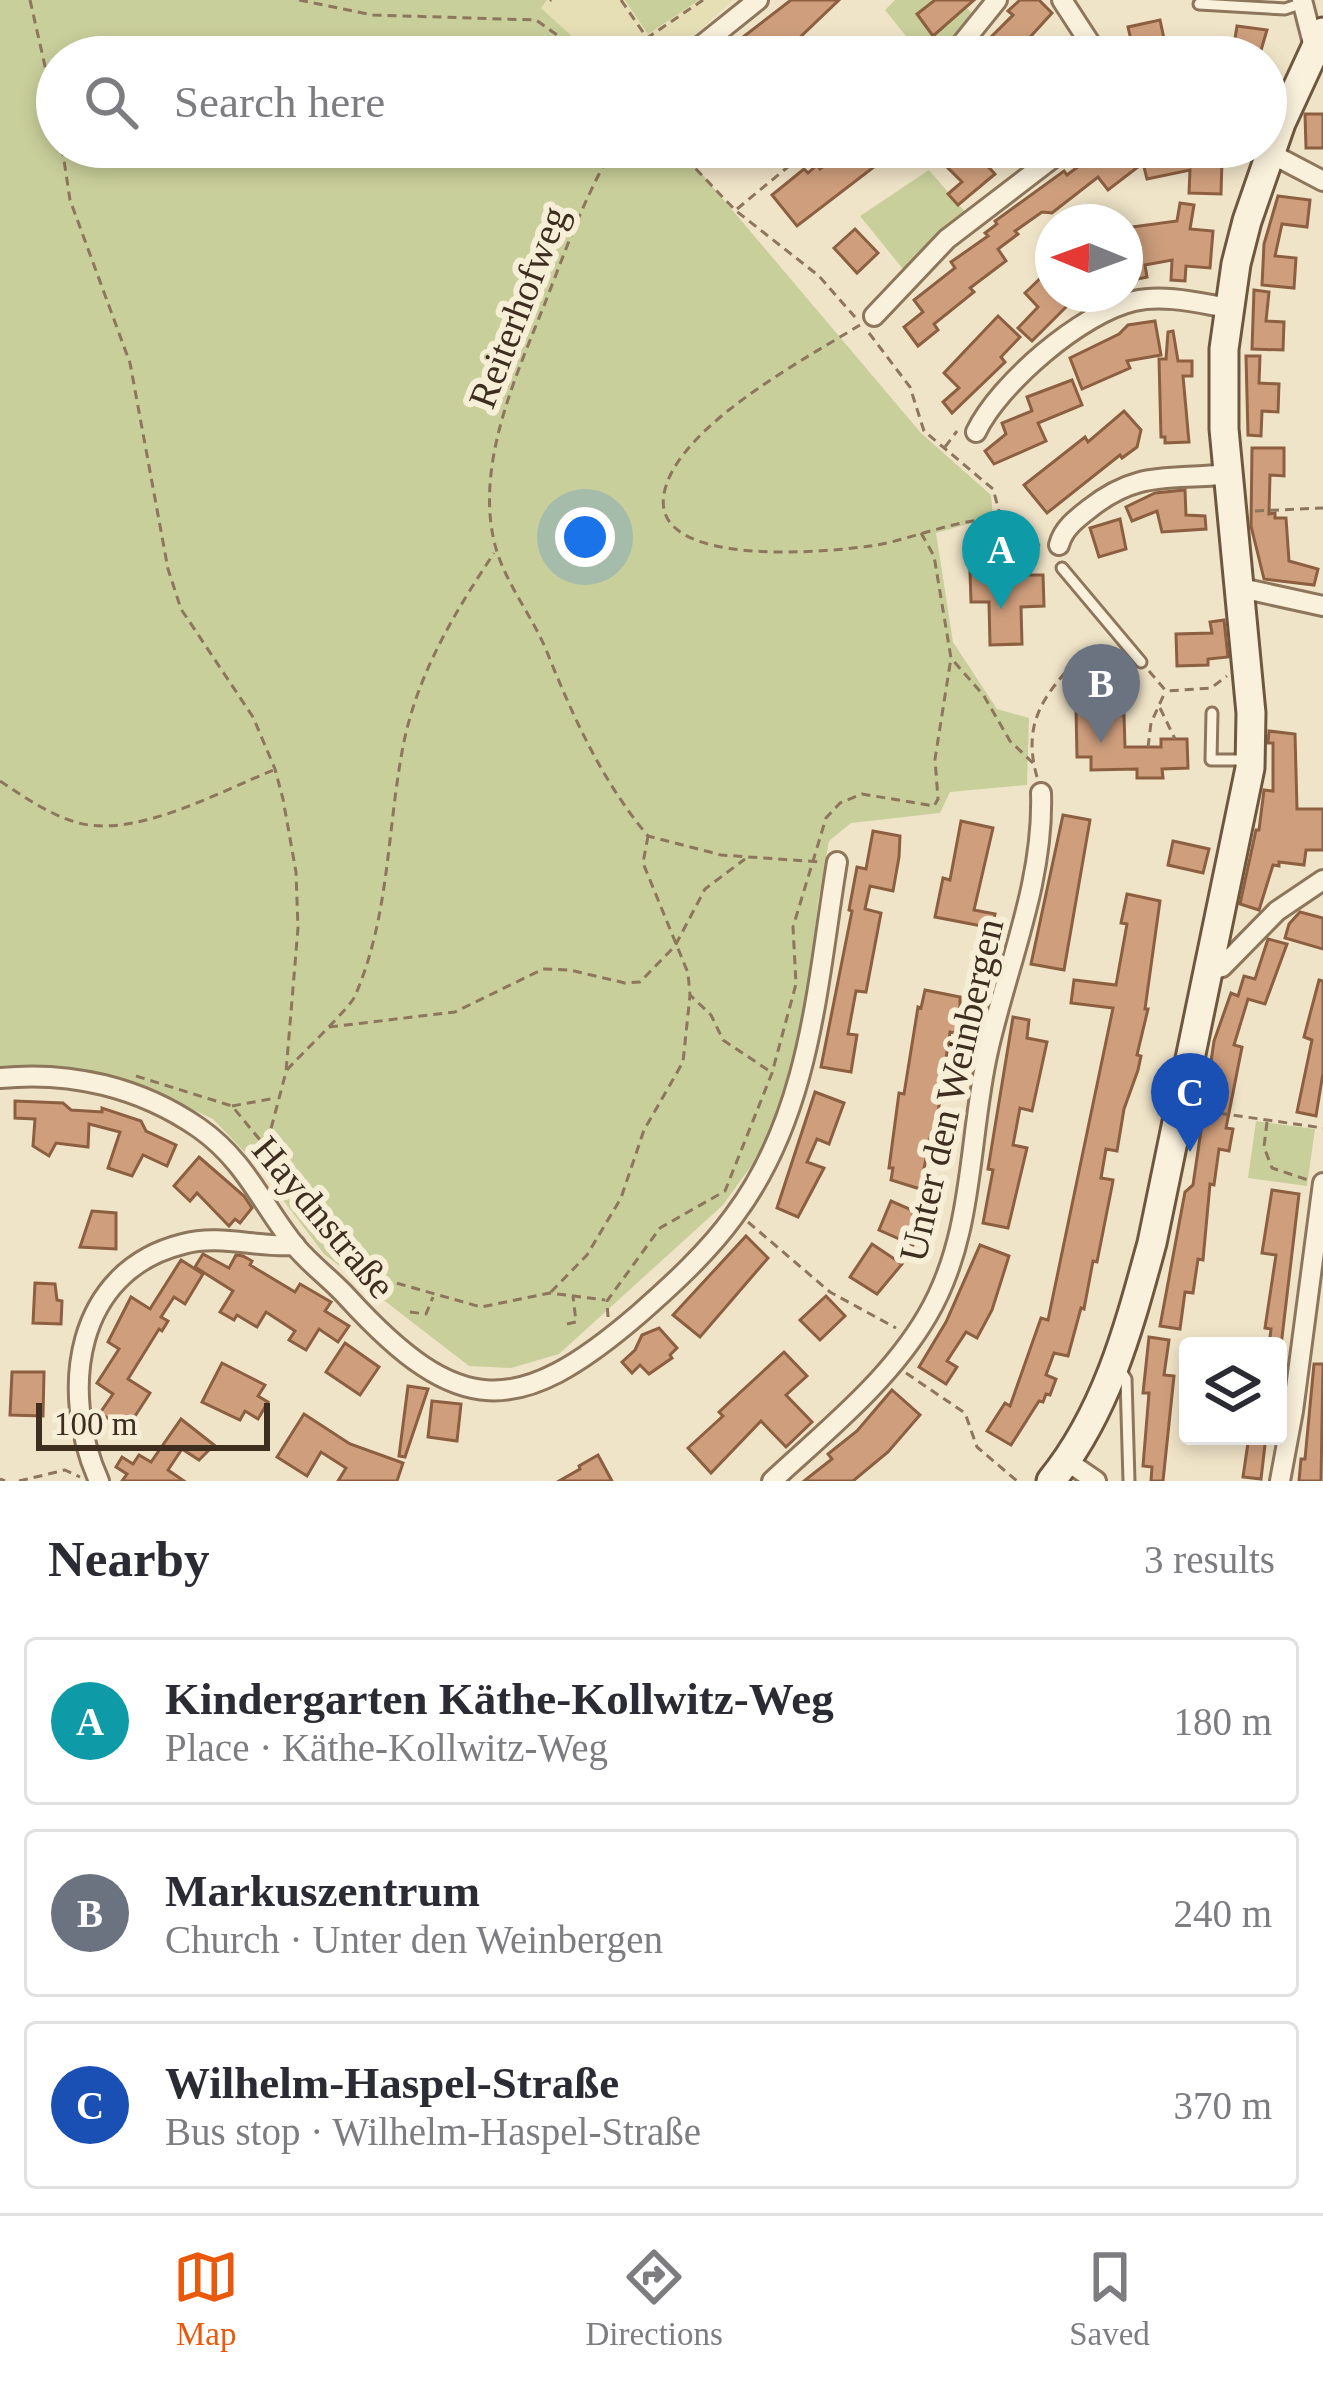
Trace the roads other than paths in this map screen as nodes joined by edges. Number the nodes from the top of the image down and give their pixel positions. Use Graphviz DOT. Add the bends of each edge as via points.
graph roads {
  1 [pos="758,0"];
  2 [pos="997,0"];
  3 [pos="1062,0"];
  4 [pos="1302,2"];
  5 [pos="1198,4"];
  6 [pos="713,36"];
  7 [pos="968,36"];
  8 [pos="1085,36"];
  9 [pos="1320,43"];
  10 [pos="1287,106"];
  11 [pos="1287,162"];
  12 [pos="1040,168"];
  13 [pos="1260,168"];
  14 [pos="1323,181"];
  15 [pos="1228,308"];
  16 [pos="868,320"];
  17 [pos="976,432"];
  18 [pos="1228,473"];
  19 [pos="1058,545"];
  20 [pos="1062,568"];
  21 [pos="1241,588"];
  22 [pos="1323,606"];
  23 [pos="1141,662"];
  24 [pos="1212,713"];
  25 [pos="1251,760"];
  26 [pos="1041,794"];
  27 [pos="837,862"];
  28 [pos="1323,880"];
  29 [pos="1206,971"];
  30 [pos="0,1078"];
  31 [pos="1323,1184"];
  32 [pos="295,1245"];
  33 [pos="1116,1365"];
  34 [pos="1059,1471"];
  35 [pos="99,1481"];
  36 [pos="772,1481"];
  37 [pos="1096,1481"];
  38 [pos="1129,1481"];
  39 [pos="1280,1481"];
  1 -- 6 [label="street"];
  2 -- 7 [label="street"];
  3 -- 8 [label="street"];
  4 -- 5 [label="lane" via="1285,9"];
  4 -- 9 [label="street"];
  9 -- 10 [label="street"];
  11 -- 14 [label="street"];
  12 -- 16 [label="street" via="947,239"];
  13 -- 15 [label="street"];
  15 -- 17 [label="street" via="1163,299 1108,311 1016,380"];
  15 -- 18 [label="street"];
  18 -- 19 [label="street" via="1123,486 1078,518"];
  18 -- 21 [label="street"];
  20 -- 23 [label="lane"];
  21 -- 22 [label="street"];
  21 -- 25 [label="street"];
  24 -- 25 [label="lane" via="1211,760"];
  25 -- 29 [label="street"];
  26 -- 36 [label="street, Unter den Weinbergen" via="1032,883 984,1069 960,1233 912,1339"];
  27 -- 32 [label="street, Haydnstraße" via="805,1061 771,1153 737,1213 675,1281 556,1376 510,1390 469,1389 432,1371 369,1322"];
  28 -- 29 [label="street" via="1277,911 1222,968"];
  29 -- 33 [label="street" via="1152,1243"];
  30 -- 32 [label="street, Haydnstraße" via="98,1083 175,1114 249,1176"];
  31 -- 39 [label="street"];
  32 -- 35 [label="street" via="184,1243 152,1257 102,1300 85,1331 78,1393"];
  33 -- 34 [label="street"];
  33 -- 38 [label="lane" via="1126,1379"];
  34 -- 37 [label="street"];
}
